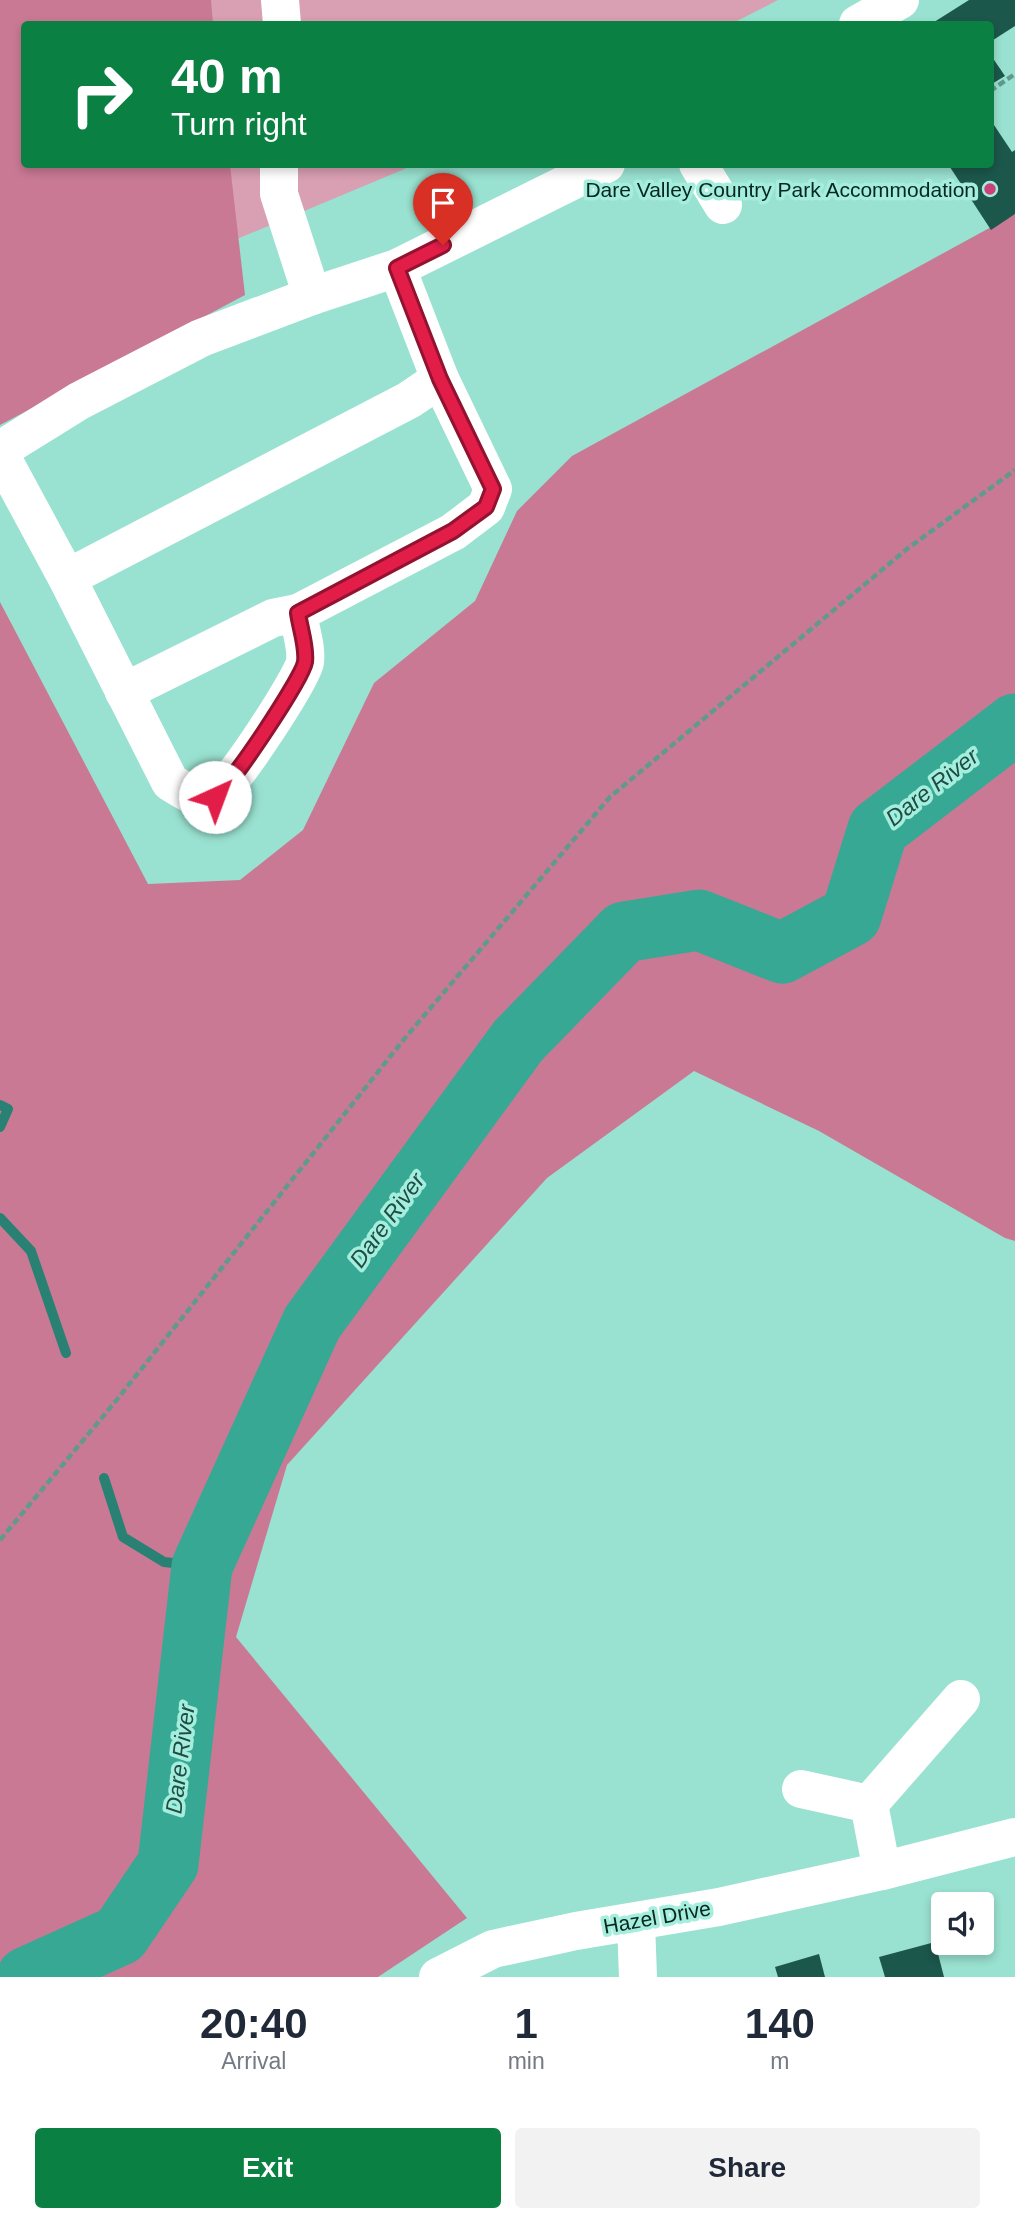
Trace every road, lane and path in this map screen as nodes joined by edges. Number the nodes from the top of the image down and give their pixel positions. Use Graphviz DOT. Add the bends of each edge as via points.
graph roads {
  1 [pos="280,0"];
  2 [pos="900,0"];
  3 [pos="282,21"];
  4 [pos="863,21"];
  5 [pos="1015,74"];
  6 [pos="994,87"];
  7 [pos="279,168"];
  8 [pos="598,168"];
  9 [pos="700,168"];
  10 [pos="723,205"];
  11 [pos="397,268"];
  12 [pos="312,296"];
  13 [pos="440,379"];
  14 [pos="0,452"];
  15 [pos="1015,470"];
  16 [pos="67,578"];
  17 [pos="298,613"];
  18 [pos="124,692"];
  19 [pos="0,1540"];
  20 [pos="961,1699"];
  21 [pos="801,1789"];
  22 [pos="869,1804"];
  23 [pos="1015,1837"];
  24 [pos="883,1871"];
  25 [pos="636,1922"];
  26 [pos="438,1977"];
  27 [pos="638,1977"];
  1 -- 3 [label="street"];
  2 -- 4 [label="street"];
  5 -- 6 [label="path"];
  7 -- 12 [label="street" via="279,194"];
  8 -- 11 [label="street"];
  9 -- 10 [label="street"];
  11 -- 12 [label="street"];
  11 -- 13 [label="street"];
  12 -- 14 [label="street" via="201,338 79,401"];
  13 -- 16 [label="street" via="409,400"];
  13 -- 17 [label="street" via="493,489 486,507 453,531"];
  14 -- 16 [label="street"];
  15 -- 19 [label="path" via="907,549 610,797 405,1038"];
  16 -- 18 [label="street"];
  17 -- 18 [label="street" via="273,618"];
  17 -- 18 [label="street" via="305,663 242,768 215,797 188,793 170,782"];
  20 -- 22 [label="street"];
  21 -- 22 [label="street"];
  22 -- 24 [label="street"];
  23 -- 24 [label="street, Hazel Drive"];
  24 -- 25 [label="street, Hazel Drive"];
  25 -- 26 [label="street, Hazel Drive" via="493,1949"];
  25 -- 27 [label="street"];
}
